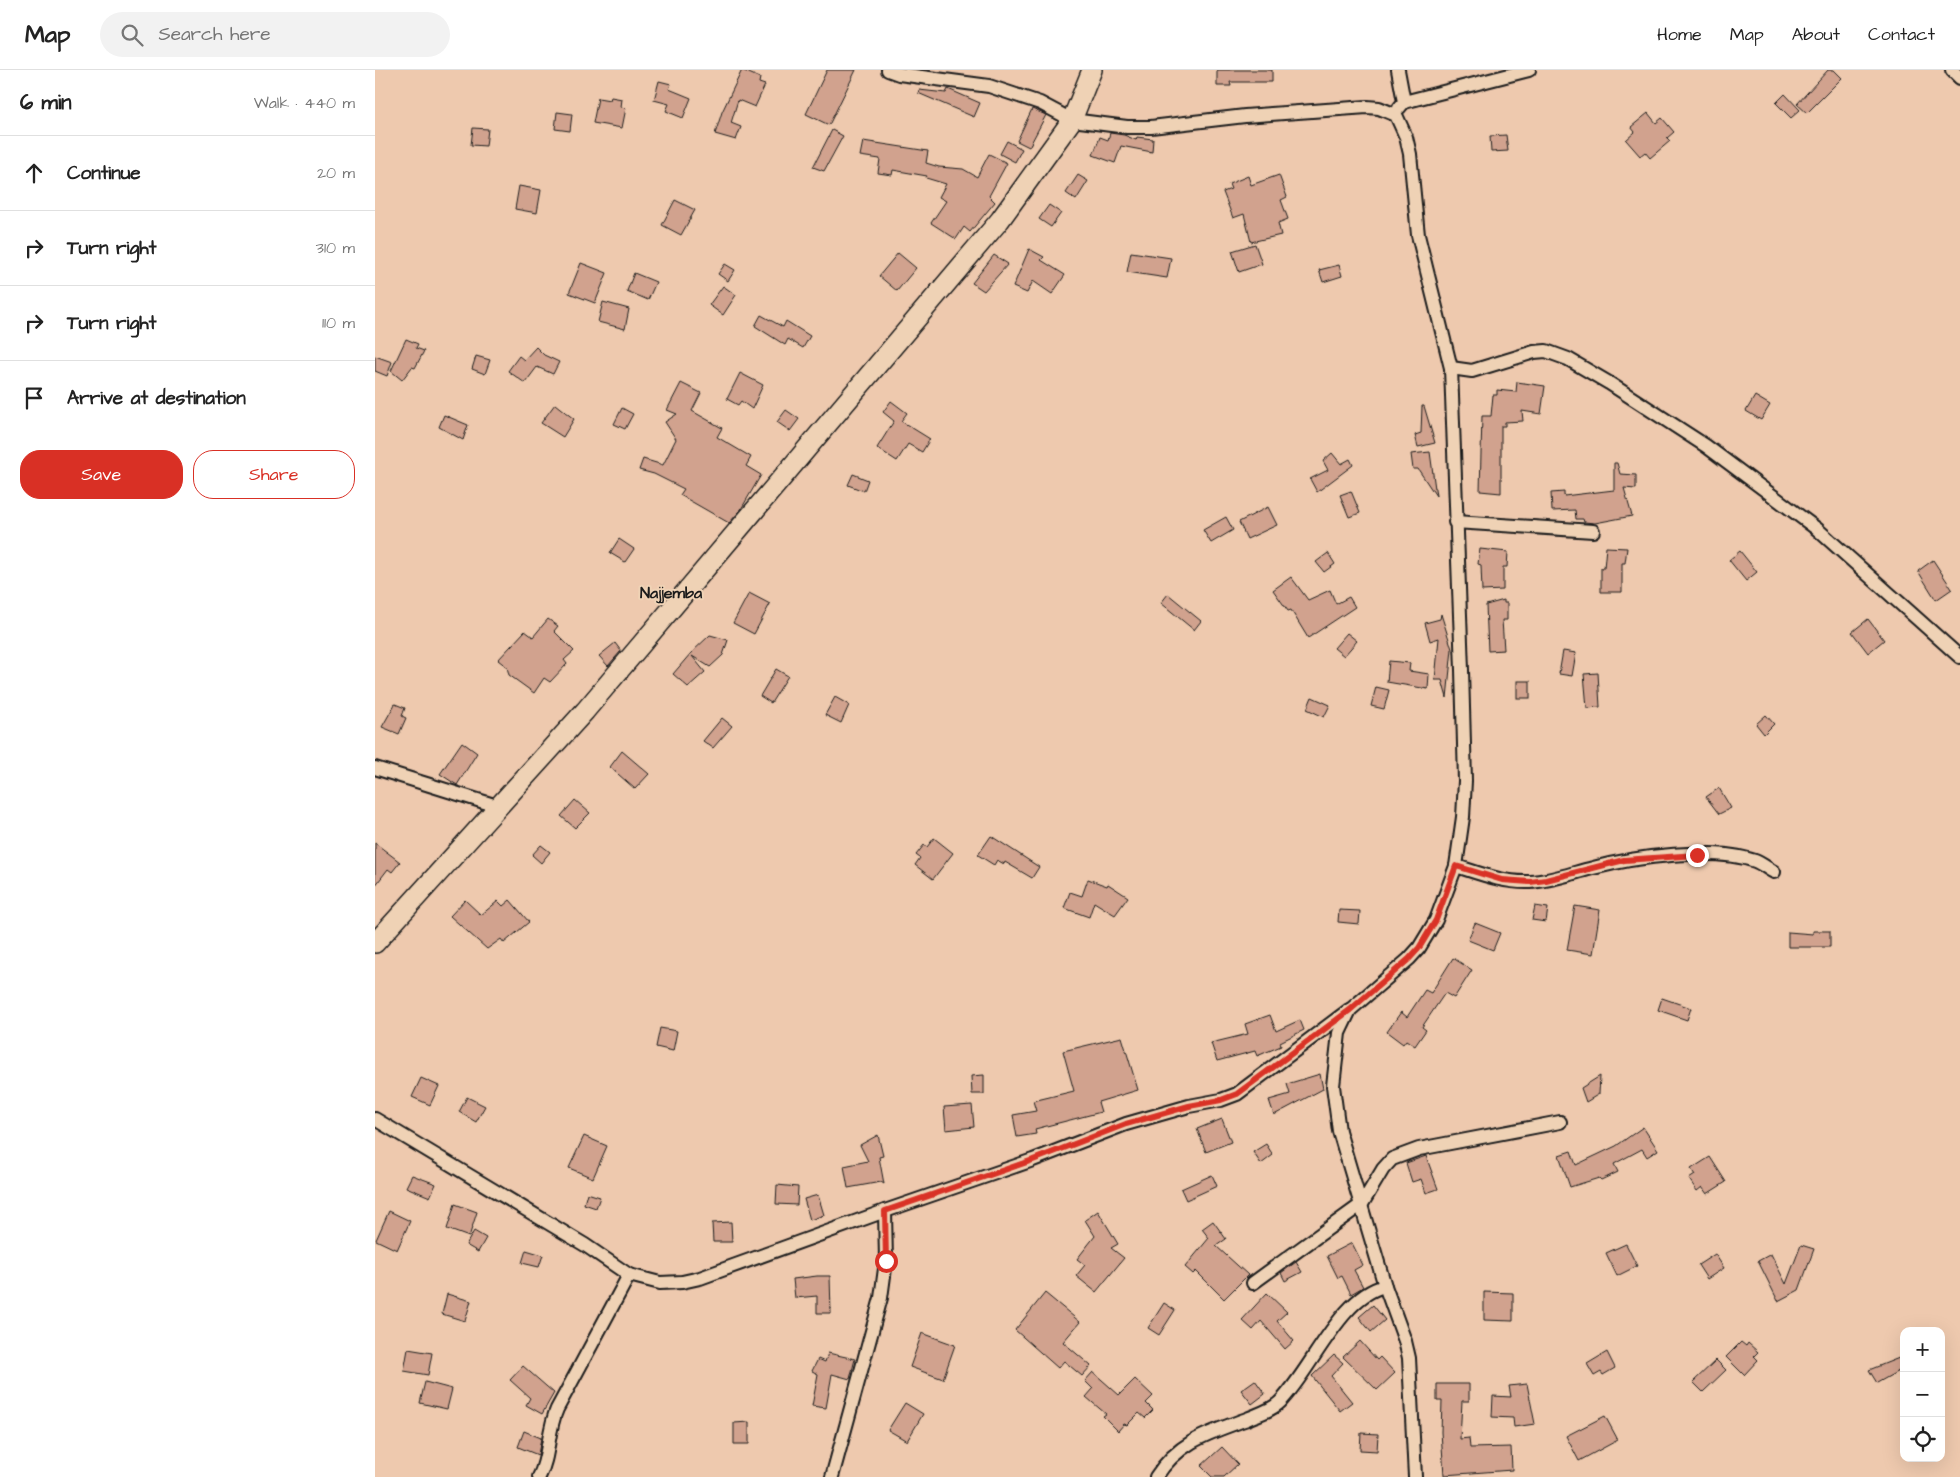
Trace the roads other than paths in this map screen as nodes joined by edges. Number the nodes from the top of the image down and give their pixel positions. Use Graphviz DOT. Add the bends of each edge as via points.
graph roads {
  1 [pos="888,70"];
  2 [pos="1092,70"];
  3 [pos="1398,70"];
  4 [pos="1529,70"];
  5 [pos="1952,70"];
  6 [pos="1960,78"];
  7 [pos="1404,102"];
  8 [pos="1395,115"];
  9 [pos="1072,120"];
  10 [pos="1451,368"];
  11 [pos="1455,522"];
  12 [pos="1593,531"];
  13 [pos="1960,657"];
  14 [pos="375,768"];
  15 [pos="497,806"];
  16 [pos="1456,866"];
  17 [pos="1774,872"];
  18 [pos="375,943"];
  19 [pos="1350,1010"];
  20 [pos="375,1119"];
  21 [pos="1560,1122"];
  22 [pos="1362,1204"];
  23 [pos="885,1211"];
  24 [pos="629,1276"];
  25 [pos="1253,1283"];
  26 [pos="1385,1286"];
  27 [pos="539,1477"];
  28 [pos="832,1477"];
  29 [pos="1156,1477"];
  30 [pos="1415,1477"];
  1 -- 9 [label="street" via="989,86 1040,103"];
  2 -- 9 [label="street"];
  3 -- 7 [label="street"];
  4 -- 7 [label="street"];
  5 -- 6 [label="street"];
  7 -- 8 [label="street"];
  8 -- 9 [label="street" via="1367,107 1151,127"];
  8 -- 10 [label="street" via="1411,154 1418,235"];
  9 -- 15 [label="street" via="1000,220 960,269 585,710"];
  10 -- 11 [label="street"];
  10 -- 13 [label="street" via="1475,371 1528,354 1546,352 1568,359 1706,446 1817,530"];
  11 -- 12 [label="street"];
  11 -- 16 [label="street" via="1465,781"];
  14 -- 15 [label="street"];
  15 -- 18 [label="street"];
  16 -- 17 [label="street" via="1502,880 1530,882 1624,860 1706,855 1755,861"];
  16 -- 19 [label="street" via="1436,920 1419,948"];
  19 -- 22 [label="street" via="1339,1033 1333,1086 1339,1131"];
  19 -- 23 [label="street" via="1237,1094 1126,1124"];
  20 -- 24 [label="street" via="585,1245"];
  21 -- 22 [label="street" via="1403,1154 1392,1159 1383,1169"];
  22 -- 25 [label="street"];
  22 -- 26 [label="street"];
  23 -- 24 [label="street" via="700,1278 660,1283"];
  23 -- 28 [label="street" via="886,1261 881,1298"];
  24 -- 27 [label="street" via="557,1408"];
  26 -- 29 [label="street" via="1359,1297 1274,1408 1197,1438 1177,1452"];
  26 -- 30 [label="street" via="1409,1358"];
}
